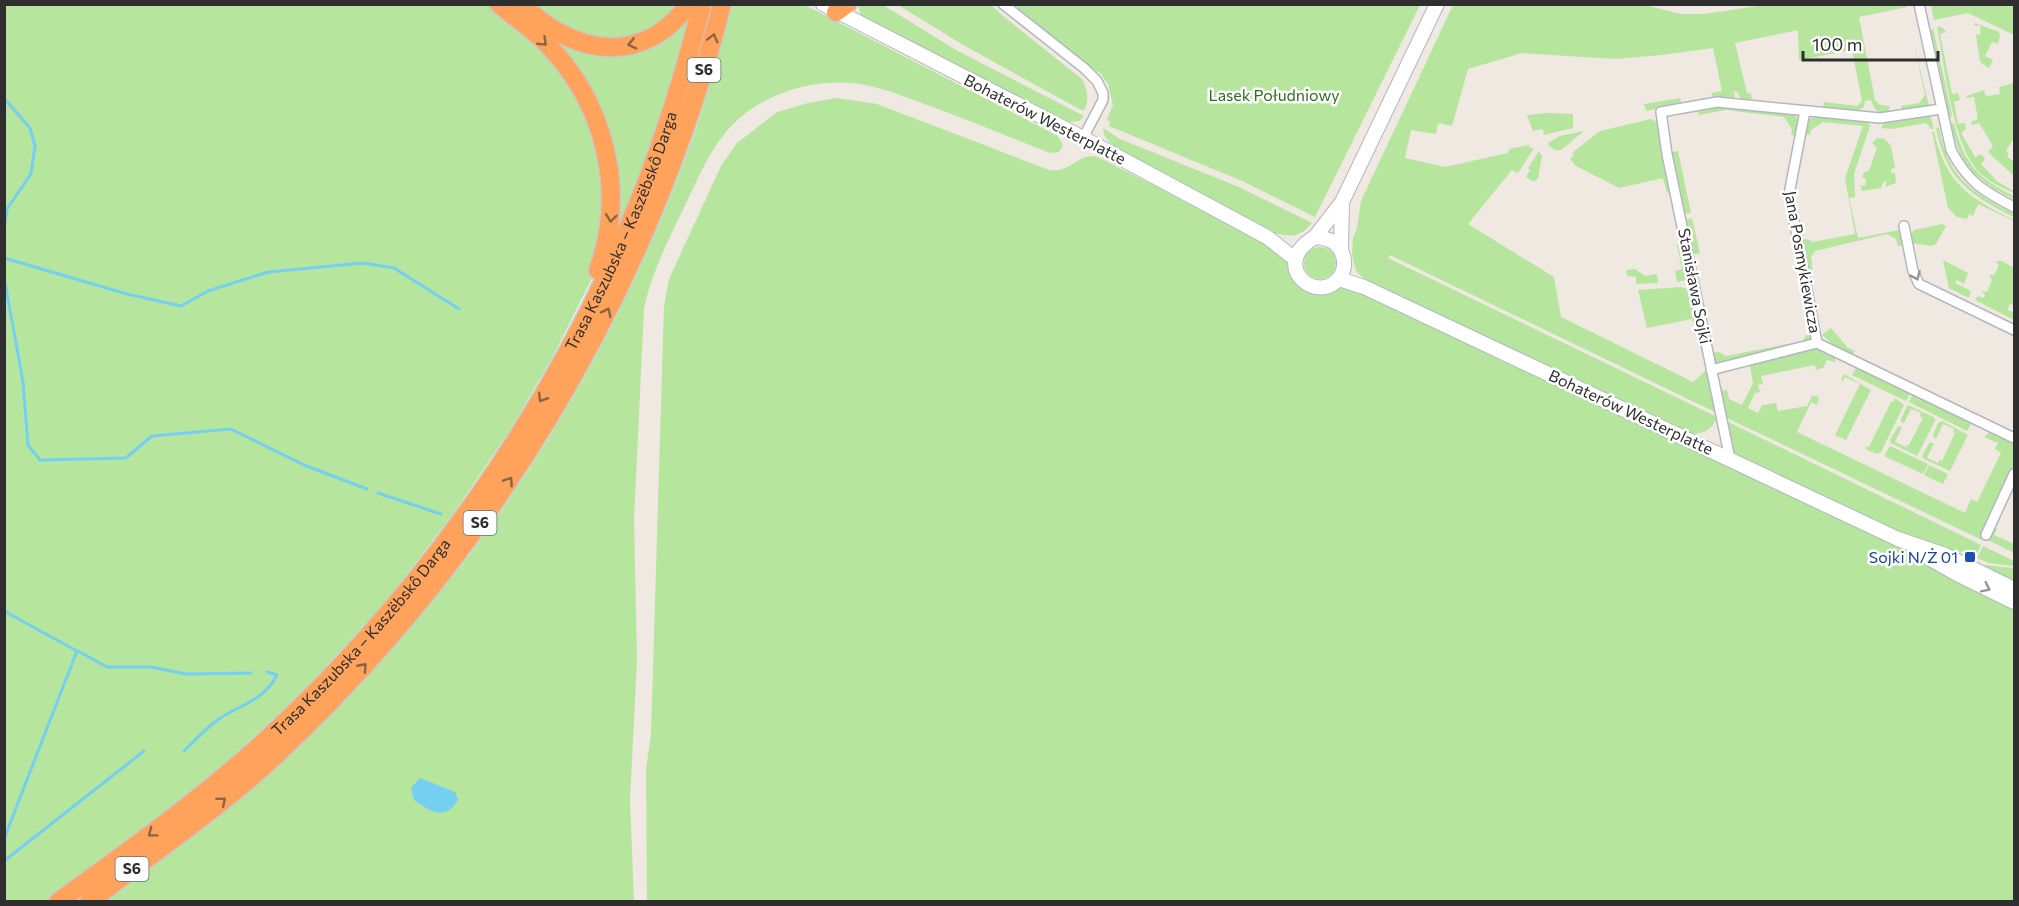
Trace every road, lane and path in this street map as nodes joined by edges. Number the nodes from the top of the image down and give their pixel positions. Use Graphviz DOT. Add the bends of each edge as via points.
graph roads {
  1 [pos="499,4"];
  2 [pos="520,4"];
  3 [pos="689,4"];
  4 [pos="702,4"];
  5 [pos="722,4"];
  6 [pos="1004,4"];
  7 [pos="1437,4"];
  8 [pos="1919,4"];
  9 [pos="836,6"];
  10 [pos="1941,109"];
  11 [pos="1805,111"];
  12 [pos="1083,138"];
  13 [pos="1342,202"];
  14 [pos="2014,207"];
  15 [pos="1904,226"];
  16 [pos="1267,237"];
  17 [pos="1316,237"];
  18 [pos="1303,244"];
  19 [pos="1341,249"];
  20 [pos="1295,259"];
  21 [pos="1341,274"];
  22 [pos="2014,330"];
  23 [pos="1817,343"];
  24 [pos="570,348"];
  25 [pos="1712,370"];
  26 [pos="2014,438"];
  27 [pos="1730,459"];
  28 [pos="2014,474"];
  29 [pos="1986,535"];
  30 [pos="1898,539"];
  31 [pos="2014,589"];
  32 [pos="2014,602"];
  33 [pos="58,902"];
  34 [pos="89,902"];
  1 -- 24 [label="highway, one-way" via="545,42 574,78 594,116 608,163 612,209 609,233"];
  3 -- 2 [label="highway, one-way" via="671,26 651,39 613,48 594,47 556,31"];
  4 -- 24 [label="highway, Trasa Kaszubska – Kaszëbskô Darga / S6" via="666,128 638,204"];
  34 -- 5 [label="highway, Trasa Kaszubska – Kaszëbskô Darga / S6, one-way" via="215,807 274,756 348,683 475,530 560,399 618,290 685,123"];
  6 -- 12 [label="street" via="1097,81 1103,100"];
  7 -- 13 [label="main road"];
  8 -- 10 [label="street"];
  9 -- 12 [label="main road, Bohaterów Westerplatte"];
  10 -- 11 [label="street" via="1880,118"];
  10 -- 14 [label="street" via="1951,150 1963,171 1983,191"];
  11 -- 23 [label="street, Jana Posmykiewicza" via="1789,194"];
  11 -- 25 [label="street, Stanisława Sojki" via="1717,102 1661,112"];
  12 -- 16 [label="main road, Bohaterów Westerplatte"];
  13 -- 17 [label="main road"];
  13 -- 19 [label="main road"];
  15 -- 22 [label="street, one-way" via="1917,282"];
  16 -- 18 [label="main road, Bohaterów Westerplatte"];
  16 -- 20 [label="main road, Bohaterów Westerplatte"];
  17 -- 18 [label="main road"];
  17 -- 19 [label="main road" via="1326,238"];
  18 -- 20 [label="main road"];
  19 -- 21 [label="main road"];
  20 -- 21 [label="main road" via="1298,275 1310,285 1325,287"];
  21 -- 27 [label="main road, Bohaterów Westerplatte"];
  23 -- 25 [label="street, Jana Posmykiewicza"];
  23 -- 26 [label="street, Jana Posmykiewicza"];
  24 -- 33 [label="highway, Trasa Kaszubska – Kaszëbskô Darga / S6, one-way" via="499,467 462,520 334,674 224,777"];
  25 -- 27 [label="street, Stanisława Sojki"];
  27 -- 30 [label="main road, Bohaterów Westerplatte"];
  28 -- 29 [label="street"];
  30 -- 31 [label="main road, Bohaterów Westerplatte" via="1945,555"];
  30 -- 32 [label="main road, Bohaterów Westerplatte, one-way" via="1939,565"];
}
